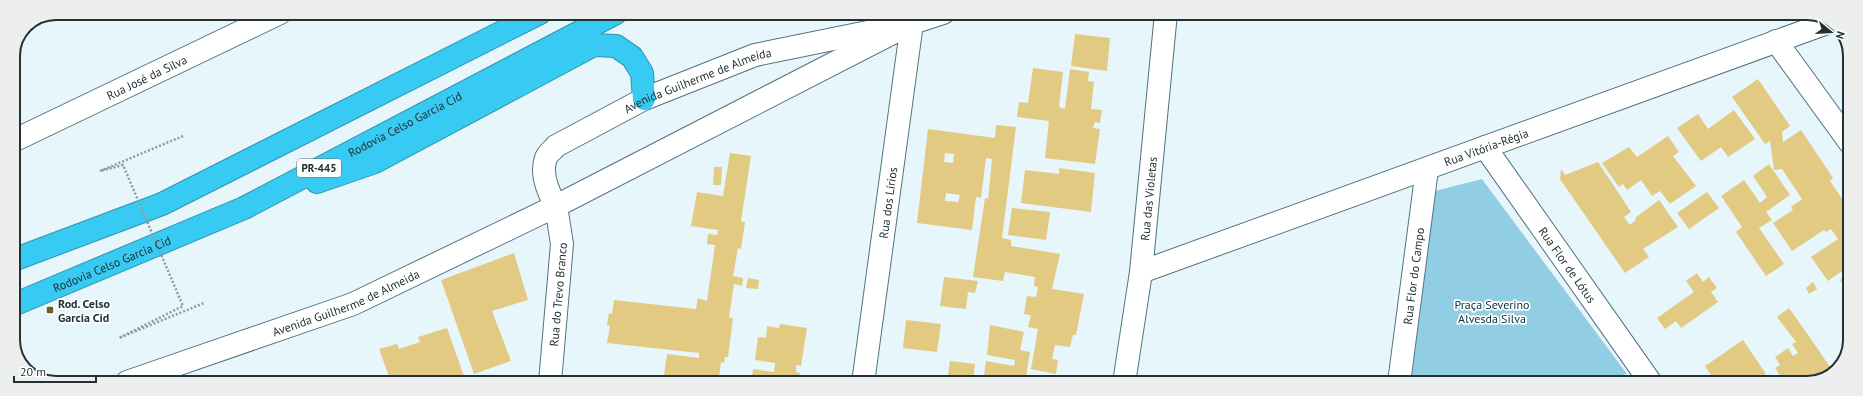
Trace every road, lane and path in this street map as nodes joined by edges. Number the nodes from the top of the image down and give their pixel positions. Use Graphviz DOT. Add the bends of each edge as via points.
graph roads {
  1 [pos="265,20"];
  2 [pos="526,20"];
  3 [pos="603,20"];
  4 [pos="904,20"];
  5 [pos="908,20"];
  6 [pos="912,20"];
  7 [pos="1165,20"];
  8 [pos="1824,24"];
  9 [pos="1776,41"];
  10 [pos="644,99"];
  11 [pos="1843,133"];
  12 [pos="183,136"];
  13 [pos="20,138"];
  14 [pos="1485,147"];
  15 [pos="1427,169"];
  16 [pos="556,206"];
  17 [pos="244,208"];
  18 [pos="20,257"];
  19 [pos="1141,272"];
  20 [pos="20,302"];
  21 [pos="204,303"];
  22 [pos="144,376"];
  23 [pos="551,376"];
  24 [pos="864,376"];
  25 [pos="1125,376"];
  26 [pos="1400,376"];
  27 [pos="1646,376"];
  1 -- 13 [label="street, Rua José da Silva"];
  2 -- 18 [label="highway" via="162,204"];
  3 -- 17 [label="highway, Rodovia Celso Garcia Cid / PR-445"];
  4 -- 10 [label="street, Avenida Guilherme de Almeida" via="755,55"];
  5 -- 16 [label="street, Avenida Guilherme de Almeida"];
  6 -- 24 [label="street, Rua dos Lírios"];
  7 -- 19 [label="street, Rua das Violetas"];
  8 -- 9 [label="street, Rua Vitória-Régia"];
  9 -- 11 [label="street"];
  9 -- 14 [label="street, Rua Vitória-Régia"];
  10 -- 16 [label="street, Avenida Guilherme de Almeida" via="556,146 546,158 544,176 548,192"];
  10 -- 17 [label="highway" via="642,73 632,57 616,46 594,45 375,162"];
  12 -- 21 [label="path, bridge" via="100,171 123,165 183,306 119,338"];
  14 -- 15 [label="street, Rua Vitória-Régia"];
  14 -- 27 [label="street, Rua Flor de Lótus"];
  15 -- 19 [label="street, Rua Vitória-Régia"];
  15 -- 26 [label="street, Rua Flor do Campo"];
  16 -- 22 [label="street, Avenida Guilherme de Almeida" via="353,304"];
  16 -- 23 [label="street, Rua do Trevo Branco" via="562,244"];
  17 -- 20 [label="highway, Rodovia Celso Garcia Cid / PR-445"];
  19 -- 25 [label="street, Rua das Violetas"];
}
